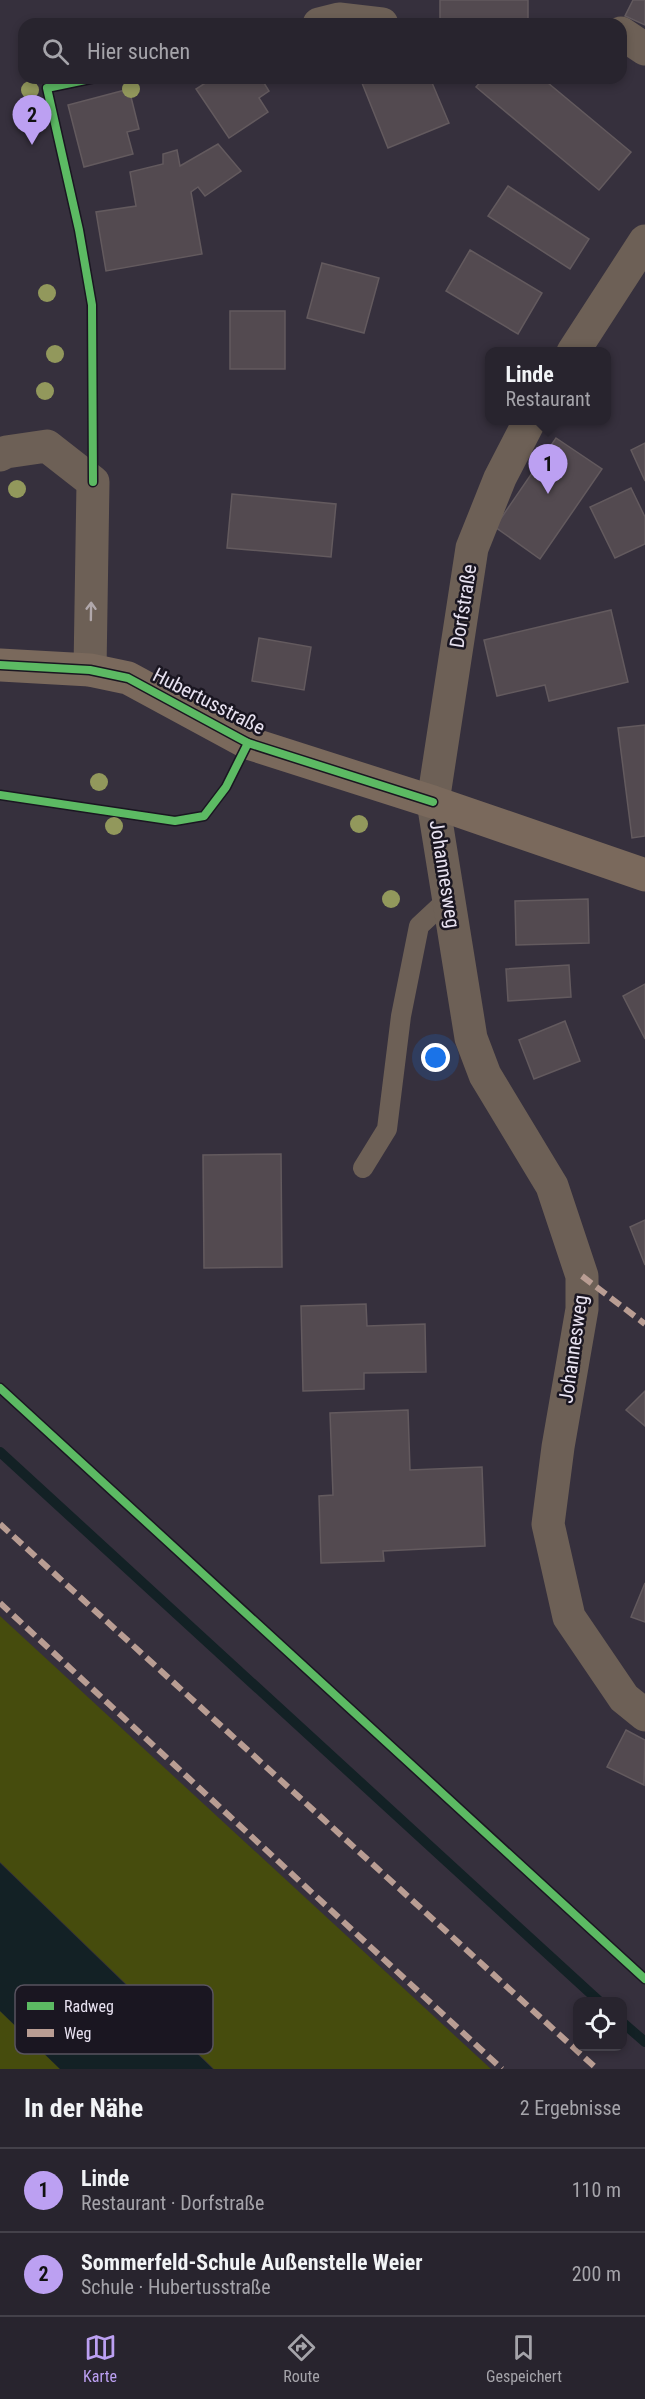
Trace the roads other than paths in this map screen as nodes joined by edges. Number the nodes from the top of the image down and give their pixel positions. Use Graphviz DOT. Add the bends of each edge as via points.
graph roads {
  1 [pos="627,37"];
  2 [pos="645,49"];
  3 [pos="645,241"];
  4 [pos="576,347"];
  5 [pos="527,425"];
  6 [pos="0,455"];
  7 [pos="0,666"];
  8 [pos="90,670"];
  9 [pos="433,802"];
  10 [pos="645,875"];
  11 [pos="448,899"];
  12 [pos="363,1168"];
  13 [pos="645,1715"];
  1 -- 2 [label="street"];
  3 -- 4 [label="street"];
  5 -- 9 [label="street, Dorfstraße" via="500,478 472,548"];
  8 -- 6 [label="street, one-way" via="93,482 46,446"];
  7 -- 8 [label="street, Hubertusstraße"];
  8 -- 9 [label="street, Hubertusstraße" via="128,678 248,743"];
  9 -- 10 [label="street, Hubertusstraße"];
  9 -- 11 [label="street, Johannesweg"];
  11 -- 12 [label="lane" via="419,926 401,1016 387,1129"];
  11 -- 13 [label="street, Johannesweg" via="471,1038 485,1076 552,1186 582,1276 582,1309 548,1524 569,1617 624,1698"];
}
